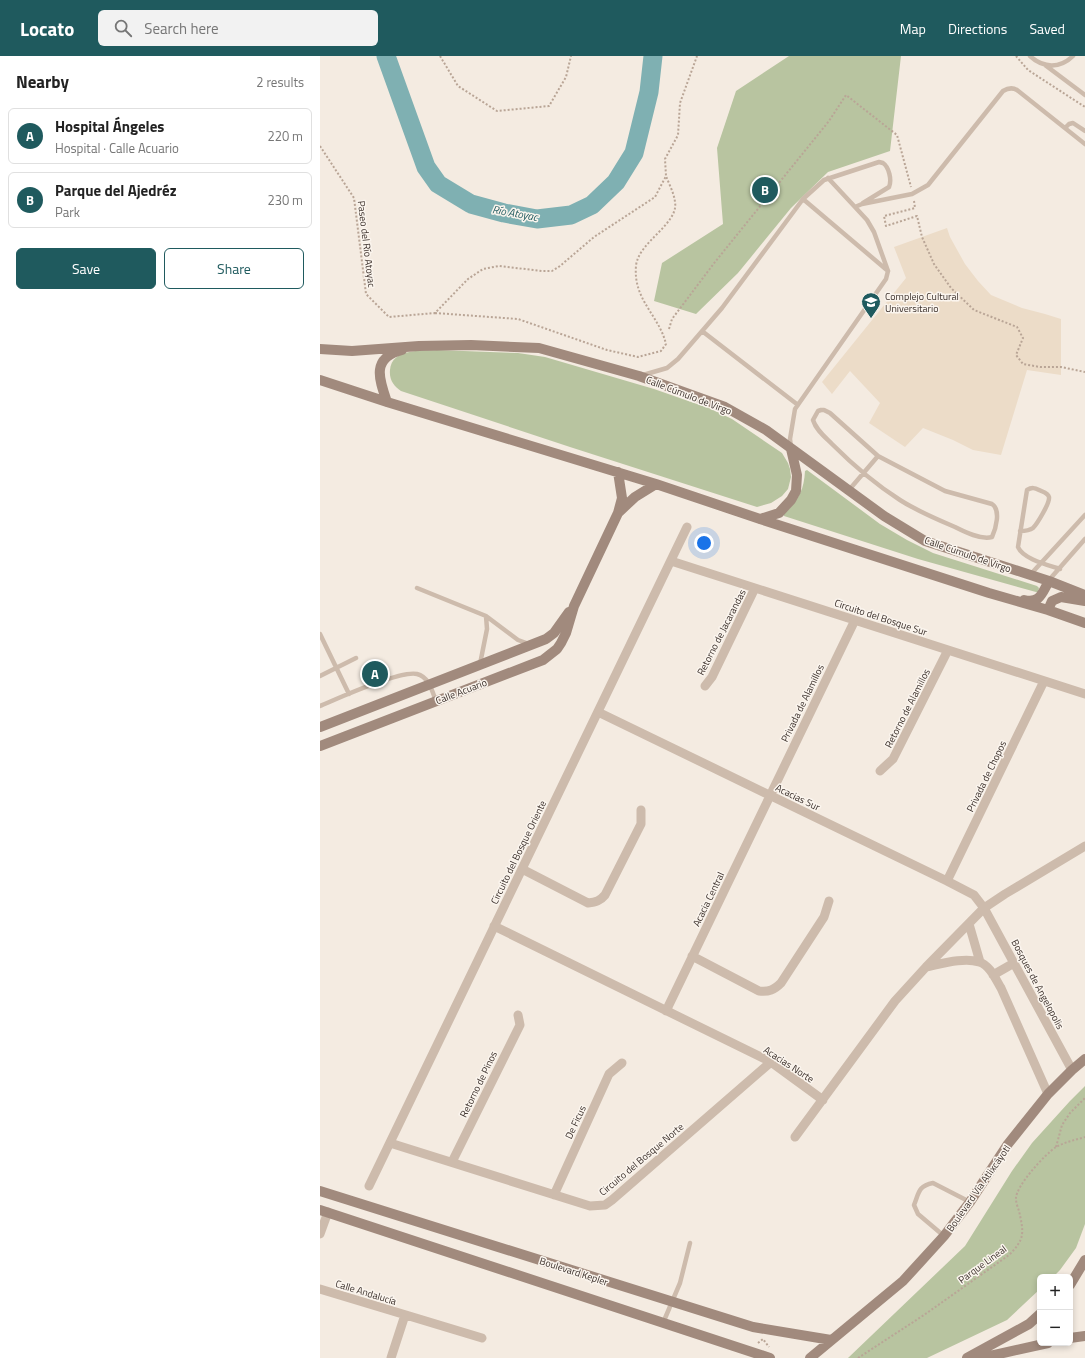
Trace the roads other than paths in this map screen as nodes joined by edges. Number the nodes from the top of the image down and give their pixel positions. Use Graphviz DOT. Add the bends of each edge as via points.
graph roads {
  1 [pos="1030,56"];
  2 [pos="1073,56"];
  3 [pos="1045,65"];
  4 [pos="1085,96"];
  5 [pos="1065,128"];
  6 [pos="1085,131"];
  7 [pos="1085,144"];
  8 [pos="828,178"];
  9 [pos="803,199"];
  10 [pos="862,204"];
  11 [pos="855,207"];
  12 [pos="888,272"];
  13 [pos="702,331"];
  14 [pos="419,346"];
  15 [pos="320,349"];
  16 [pos="639,376"];
  17 [pos="320,380"];
  18 [pos="387,402"];
  19 [pos="798,405"];
  20 [pos="792,449"];
  21 [pos="878,456"];
  22 [pos="618,472"];
  23 [pos="864,473"];
  24 [pos="656,484"];
  25 [pos="848,491"];
  26 [pos="618,513"];
  27 [pos="1085,515"];
  28 [pos="760,519"];
  29 [pos="687,527"];
  30 [pos="1020,531"];
  31 [pos="1085,540"];
  32 [pos="671,561"];
  33 [pos="1041,563"];
  34 [pos="1060,568"];
  35 [pos="1030,575"];
  36 [pos="1049,581"];
  37 [pos="417,588"];
  38 [pos="755,588"];
  39 [pos="989,593"];
  40 [pos="1085,595"];
  41 [pos="1085,601"];
  42 [pos="574,606"];
  43 [pos="1048,610"];
  44 [pos="486,616"];
  45 [pos="855,620"];
  46 [pos="1085,623"];
  47 [pos="320,634"];
  48 [pos="532,645"];
  49 [pos="948,650"];
  50 [pos="356,658"];
  51 [pos="480,665"];
  52 [pos="337,668"];
  53 [pos="320,676"];
  54 [pos="1044,681"];
  55 [pos="430,684"];
  56 [pos="705,686"];
  57 [pos="350,694"];
  58 [pos="1085,694"];
  59 [pos="436,701"];
  60 [pos="320,706"];
  61 [pos="598,712"];
  62 [pos="320,727"];
  63 [pos="320,746"];
  64 [pos="880,771"];
  65 [pos="770,796"];
  66 [pos="641,810"];
  67 [pos="1085,846"];
  68 [pos="522,869"];
  69 [pos="947,881"];
  70 [pos="829,901"];
  71 [pos="984,908"];
  72 [pos="969,924"];
  73 [pos="494,926"];
  74 [pos="692,956"];
  75 [pos="980,962"];
  76 [pos="1014,963"];
  77 [pos="926,968"];
  78 [pos="993,975"];
  79 [pos="666,1011"];
  80 [pos="518,1015"];
  81 [pos="1085,1059"];
  82 [pos="771,1062"];
  83 [pos="622,1063"];
  84 [pos="1072,1070"];
  85 [pos="1048,1094"];
  86 [pos="823,1100"];
  87 [pos="795,1137"];
  88 [pos="390,1143"];
  89 [pos="452,1162"];
  90 [pos="369,1186"];
  91 [pos="320,1191"];
  92 [pos="554,1195"];
  93 [pos="970,1202"];
  94 [pos="324,1211"];
  95 [pos="320,1234"];
  96 [pos="944,1236"];
  97 [pos="690,1243"];
  98 [pos="1085,1260"];
  99 [pos="1073,1280"];
  100 [pos="320,1289"];
  101 [pos="673,1302"];
  102 [pos="405,1315"];
  103 [pos="1037,1317"];
  104 [pos="663,1323"];
  105 [pos="1085,1336"];
  106 [pos="482,1338"];
  107 [pos="1073,1338"];
  108 [pos="831,1340"];
  109 [pos="1037,1345"];
  110 [pos="391,1358"];
  111 [pos="770,1358"];
  112 [pos="810,1358"];
  113 [pos="967,1358"];
  114 [pos="981,1358"];
  1 -- 3 [label="lane"];
  2 -- 3 [label="lane" via="1062,64"];
  3 -- 4 [label="lane"];
  5 -- 6 [label="lane" via="1073,123"];
  5 -- 7 [label="lane"];
  5 -- 10 [label="lane" via="1017,90 1008,88 928,185 912,194"];
  8 -- 9 [label="lane"];
  8 -- 10 [label="lane" via="879,162 886,165 891,183 889,187"];
  8 -- 11 [label="lane"];
  9 -- 12 [label="lane"];
  9 -- 13 [label="lane"];
  10 -- 11 [label="lane"];
  11 -- 12 [label="lane" via="867,220"];
  12 -- 19 [label="lane" via="878,292"];
  13 -- 16 [label="lane" via="678,359 666,368"];
  13 -- 19 [label="lane"];
  14 -- 15 [label="main road, Calle Cúmulo de Virgo" via="352,351"];
  14 -- 16 [label="main road, Calle Cúmulo de Virgo" via="471,344 538,348"];
  14 -- 18 [label="main road" via="395,352 385,358 380,366 380,377"];
  16 -- 20 [label="main road, Calle Cúmulo de Virgo" via="725,407 766,430"];
  17 -- 18 [label="main road"];
  18 -- 22 [label="main road"];
  19 -- 20 [label="lane" via="790,438"];
  20 -- 25 [label="main road, Calle Cúmulo de Virgo"];
  20 -- 28 [label="main road" via="797,475 796,490 779,513"];
  21 -- 23 [label="lane"];
  21 -- 23 [label="lane" via="830,413 818,411 813,418 819,430"];
  21 -- 23 [label="lane" via="945,491 992,504 997,511 992,537 987,539 962,531 921,512"];
  22 -- 24 [label="main road"];
  22 -- 26 [label="main road, Calle Acuario" via="622,498"];
  23 -- 25 [label="lane"];
  24 -- 26 [label="main road, Calle Acuario" via="635,497"];
  24 -- 28 [label="main road"];
  25 -- 35 [label="main road, Calle Cúmulo de Virgo" via="925,541"];
  26 -- 42 [label="main road, Calle Acuario"];
  27 -- 33 [label="lane"];
  28 -- 39 [label="main road"];
  29 -- 32 [label="street, Circuito del Bosque Oriente"];
  30 -- 30 [label="lane" via="1034,527 1049,503 1047,493 1035,488 1027,490"];
  30 -- 33 [label="lane" via="1019,551"];
  31 -- 34 [label="lane"];
  32 -- 38 [label="street, Circuito del Bosque Sur"];
  32 -- 61 [label="street, Circuito del Bosque Oriente"];
  33 -- 34 [label="lane"];
  33 -- 35 [label="lane"];
  34 -- 36 [label="lane"];
  35 -- 36 [label="main road, Calle Cúmulo de Virgo"];
  36 -- 39 [label="main road" via="1041,596 1030,602"];
  36 -- 40 [label="main road, Calle Cúmulo de Virgo"];
  37 -- 44 [label="lane"];
  38 -- 45 [label="street, Circuito del Bosque Sur"];
  38 -- 56 [label="street, Retorno de Jacarandas" via="712,677"];
  39 -- 43 [label="main road"];
  41 -- 43 [label="main road" via="1061,597 1052,601"];
  42 -- 48 [label="main road, Calle Acuario" via="551,636"];
  42 -- 59 [label="main road, Calle Acuario" via="561,643 543,660"];
  43 -- 46 [label="main road"];
  44 -- 48 [label="lane" via="518,640"];
  44 -- 51 [label="lane" via="487,630"];
  45 -- 49 [label="street, Circuito del Bosque Sur"];
  45 -- 65 [label="street, Privada de Alamillos"];
  47 -- 52 [label="lane"];
  48 -- 51 [label="main road, Calle Acuario"];
  49 -- 54 [label="street, Circuito del Bosque Sur"];
  49 -- 64 [label="street, Retorno de Alamillos" via="893,759"];
  50 -- 52 [label="lane"];
  51 -- 55 [label="main road, Calle Acuario"];
  52 -- 53 [label="lane"];
  52 -- 57 [label="lane"];
  54 -- 58 [label="street, Circuito del Bosque Sur"];
  54 -- 69 [label="street, Privada de Chopos"];
  55 -- 57 [label="lane" via="417,674 400,676"];
  55 -- 59 [label="lane"];
  55 -- 62 [label="main road, Calle Acuario"];
  57 -- 60 [label="lane"];
  59 -- 63 [label="main road, Calle Acuario"];
  61 -- 65 [label="street, Acacias Sur"];
  61 -- 68 [label="street, Circuito del Bosque Oriente"];
  65 -- 69 [label="street, Acacias Sur"];
  65 -- 74 [label="street, Acacia Central"];
  66 -- 68 [label="street" via="641,824 601,900 588,903"];
  67 -- 71 [label="street"];
  68 -- 73 [label="street, Circuito del Bosque Oriente"];
  69 -- 71 [label="street, Acacias Sur" via="974,896"];
  70 -- 74 [label="street" via="824,917 776,989 768,992 759,991"];
  71 -- 72 [label="street"];
  71 -- 76 [label="street, Bosques de Angelopolis"];
  72 -- 75 [label="street"];
  72 -- 77 [label="street"];
  73 -- 79 [label="street, Acacias Norte"];
  73 -- 88 [label="street, Circuito del Bosque Oriente"];
  74 -- 79 [label="street, Acacia Central"];
  75 -- 77 [label="street" via="951,962"];
  75 -- 78 [label="street"];
  76 -- 78 [label="street"];
  76 -- 84 [label="street, Bosques de Angelopolis"];
  77 -- 86 [label="street" via="895,1001"];
  78 -- 85 [label="street"];
  79 -- 82 [label="street, Acacias Norte"];
  80 -- 89 [label="street, Retorno de Pinos" via="520,1025"];
  81 -- 84 [label="main road, Boulevard Vía Atlixcáyotl"];
  82 -- 86 [label="street, Acacias Norte"];
  82 -- 92 [label="street, Circuito del Bosque Norte" via="605,1205 590,1206"];
  83 -- 92 [label="street, De Ficus" via="609,1074"];
  84 -- 85 [label="main road, Boulevard Vía Atlixcáyotl"];
  85 -- 93 [label="main road, Boulevard Vía Atlixcáyotl" via="1008,1144"];
  86 -- 87 [label="street"];
  88 -- 89 [label="street, Circuito del Bosque Norte"];
  88 -- 90 [label="street, Circuito del Bosque Oriente"];
  89 -- 92 [label="street, Circuito del Bosque Norte"];
  91 -- 101 [label="main road, Boulevard Kepler"];
  93 -- 96 [label="main road, Boulevard Vía Atlixcáyotl"];
  93 -- 96 [label="lane" via="933,1183 921,1187 914,1205 918,1214"];
  94 -- 95 [label="street"];
  94 -- 104 [label="main road"];
  96 -- 108 [label="main road, Boulevard Vía Atlixcáyotl" via="903,1281"];
  97 -- 101 [label="lane"];
  98 -- 99 [label="main road"];
  100 -- 102 [label="street, Calle Andalucía"];
  101 -- 104 [label="lane"];
  101 -- 108 [label="main road, Boulevard Kepler" via="753,1327"];
  102 -- 106 [label="street, Calle Andalucía"];
  102 -- 110 [label="street"];
  103 -- 113 [label="main road" via="1029,1324"];
  104 -- 111 [label="main road"];
  105 -- 107 [label="main road"];
  108 -- 112 [label="main road, Boulevard Vía Atlixcáyotl"];
  109 -- 114 [label="main road"];
}
